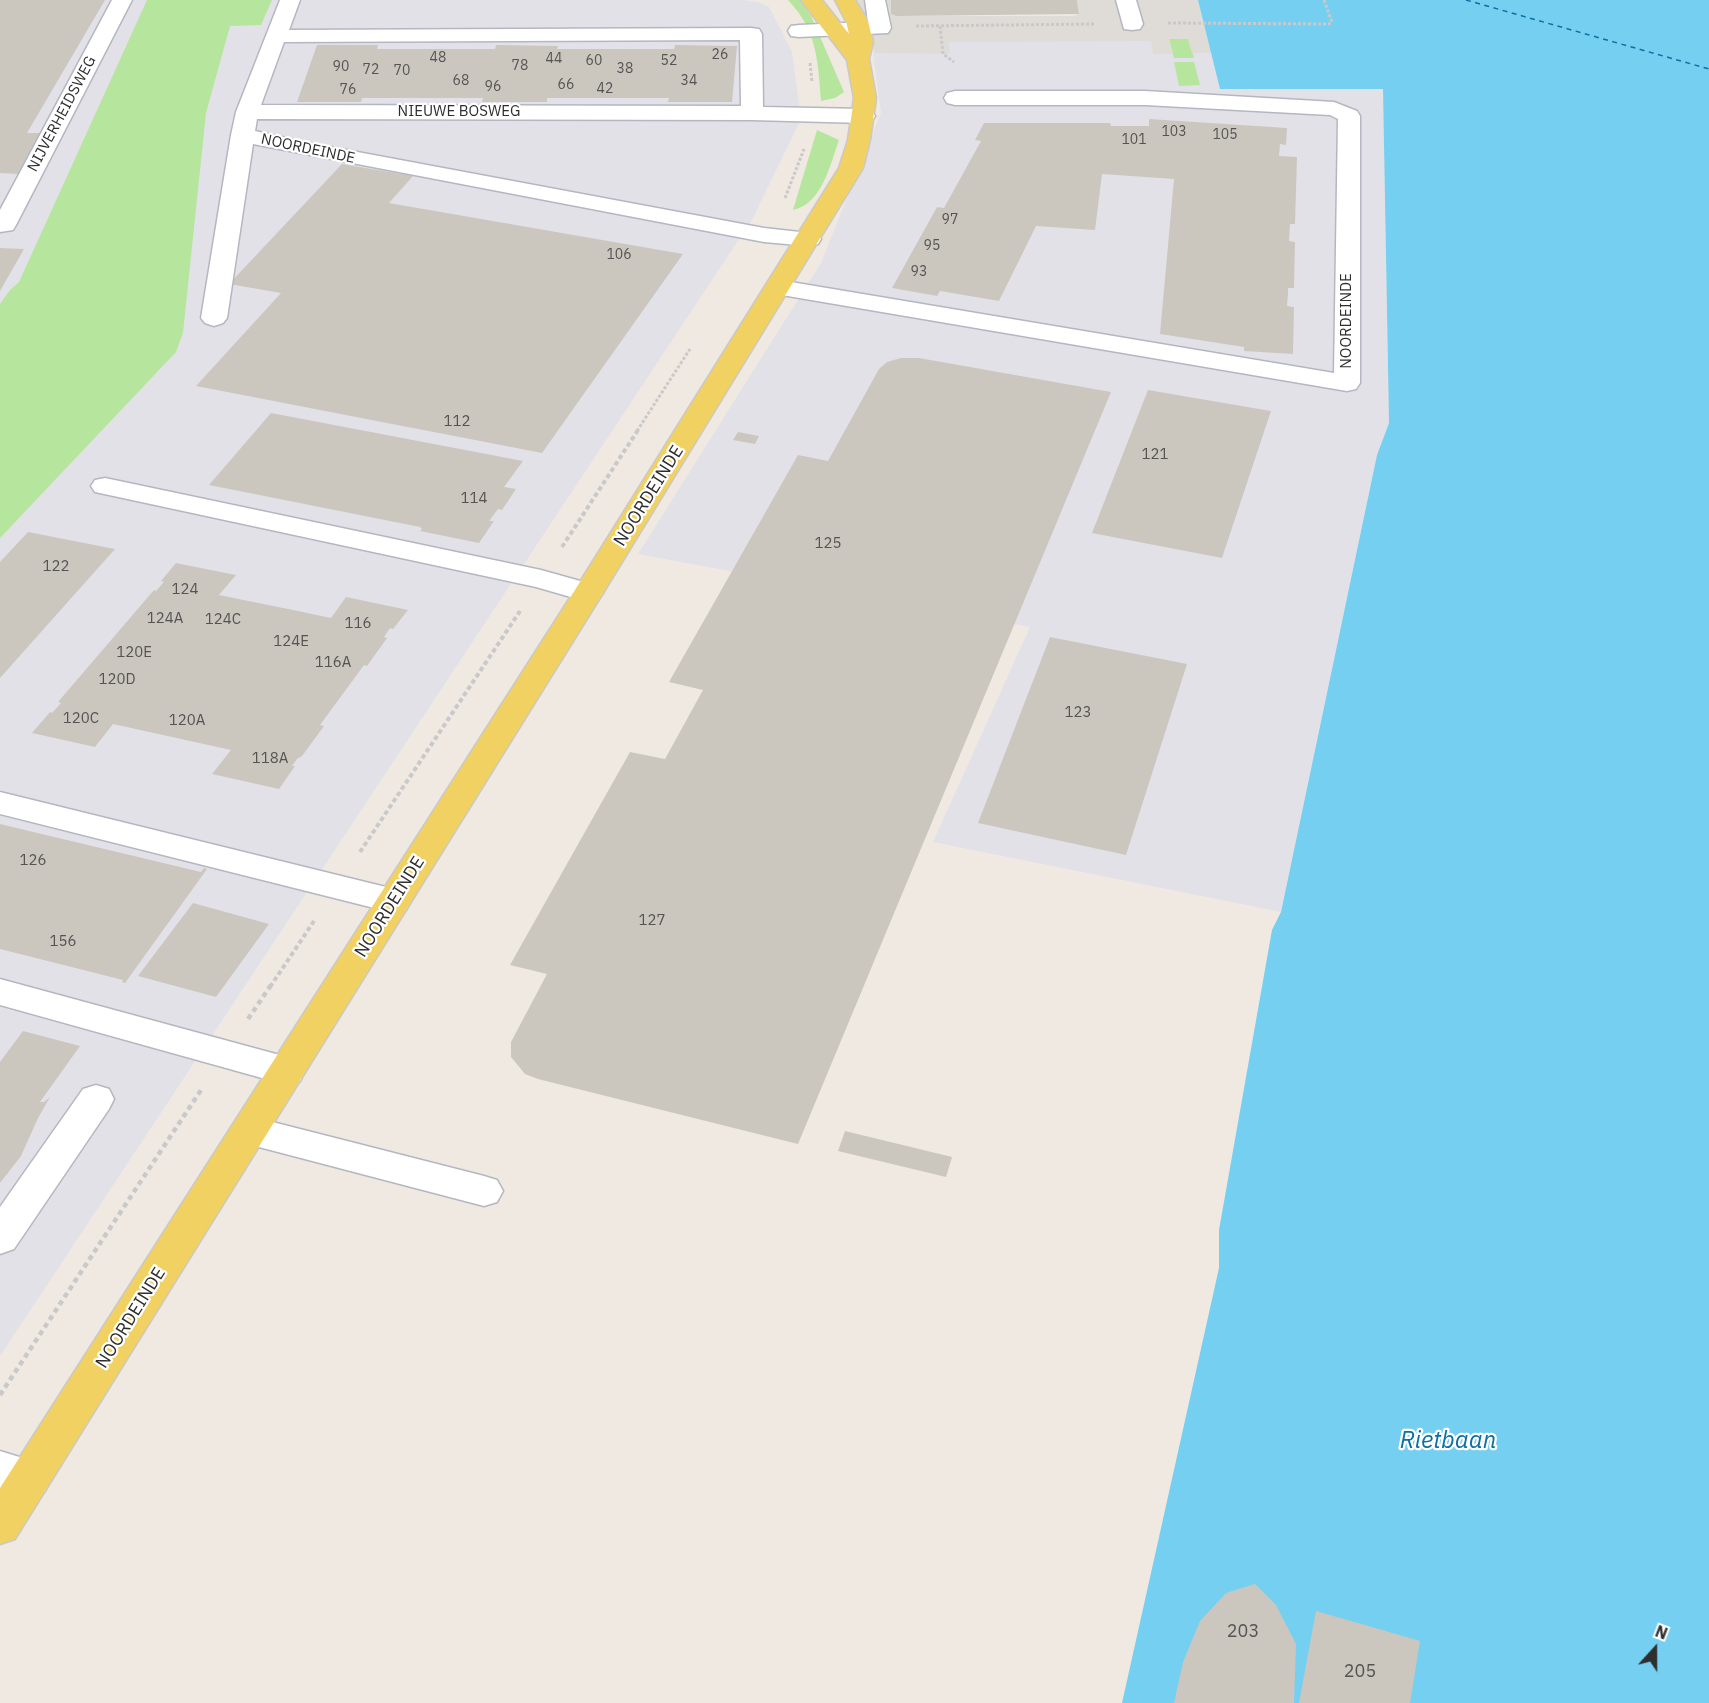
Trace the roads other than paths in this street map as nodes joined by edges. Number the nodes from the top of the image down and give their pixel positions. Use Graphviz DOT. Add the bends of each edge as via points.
graph roads {
  1 [pos="122,0"];
  2 [pos="290,0"];
  3 [pos="811,0"];
  4 [pos="845,0"];
  5 [pos="1126,0"];
  6 [pos="878,10"];
  7 [pos="1132,24"];
  8 [pos="859,28"];
  9 [pos="832,29"];
  10 [pos="799,31"];
  11 [pos="275,36"];
  12 [pos="858,59"];
  13 [pos="955,98"];
  14 [pos="752,113"];
  15 [pos="864,116"];
  16 [pos="245,123"];
  17 [pos="2,225"];
  18 [pos="809,239"];
  19 [pos="779,288"];
  20 [pos="214,318"];
  21 [pos="105,486"];
  22 [pos="588,593"];
  23 [pos="0,803"];
  24 [pos="394,901"];
  25 [pos="0,992"];
  26 [pos="287,1071"];
  27 [pos="96,1099"];
  28 [pos="249,1131"];
  29 [pos="484,1191"];
  30 [pos="0,1238"];
  31 [pos="15,1474"];
  32 [pos="0,1525"];
  1 -- 17 [label="street, NIJVERHEIDSWEG"];
  2 -- 11 [label="street"];
  3 -- 9 [label="main road"];
  4 -- 8 [label="main road, NOORDEINDE"];
  5 -- 7 [label="street"];
  6 -- 8 [label="street" via="880,28"];
  8 -- 9 [label="street"];
  8 -- 12 [label="main road, NOORDEINDE" via="862,42"];
  9 -- 10 [label="street"];
  9 -- 12 [label="main road"];
  11 -- 14 [label="street" via="751,34"];
  11 -- 16 [label="street"];
  12 -- 15 [label="main road, NOORDEINDE"];
  13 -- 19 [label="street, NOORDEINDE" via="1145,98 1334,109 1349,116 1347,382"];
  14 -- 15 [label="street, NIEUWE BOSWEG"];
  14 -- 16 [label="street, NIEUWE BOSWEG"];
  15 -- 18 [label="main road, NOORDEINDE" via="851,168"];
  16 -- 18 [label="street, NOORDEINDE" via="304,149 764,235"];
  16 -- 20 [label="street"];
  18 -- 19 [label="main road, NOORDEINDE"];
  19 -- 22 [label="main road, NOORDEINDE"];
  21 -- 22 [label="street" via="541,579"];
  22 -- 24 [label="main road, NOORDEINDE"];
  23 -- 24 [label="street"];
  24 -- 26 [label="main road, NOORDEINDE"];
  25 -- 26 [label="street"];
  26 -- 28 [label="main road, NOORDEINDE"];
  27 -- 30 [label="street"];
  28 -- 29 [label="street"];
  28 -- 31 [label="main road, NOORDEINDE"];
  31 -- 32 [label="main road, NOORDEINDE"];
}
